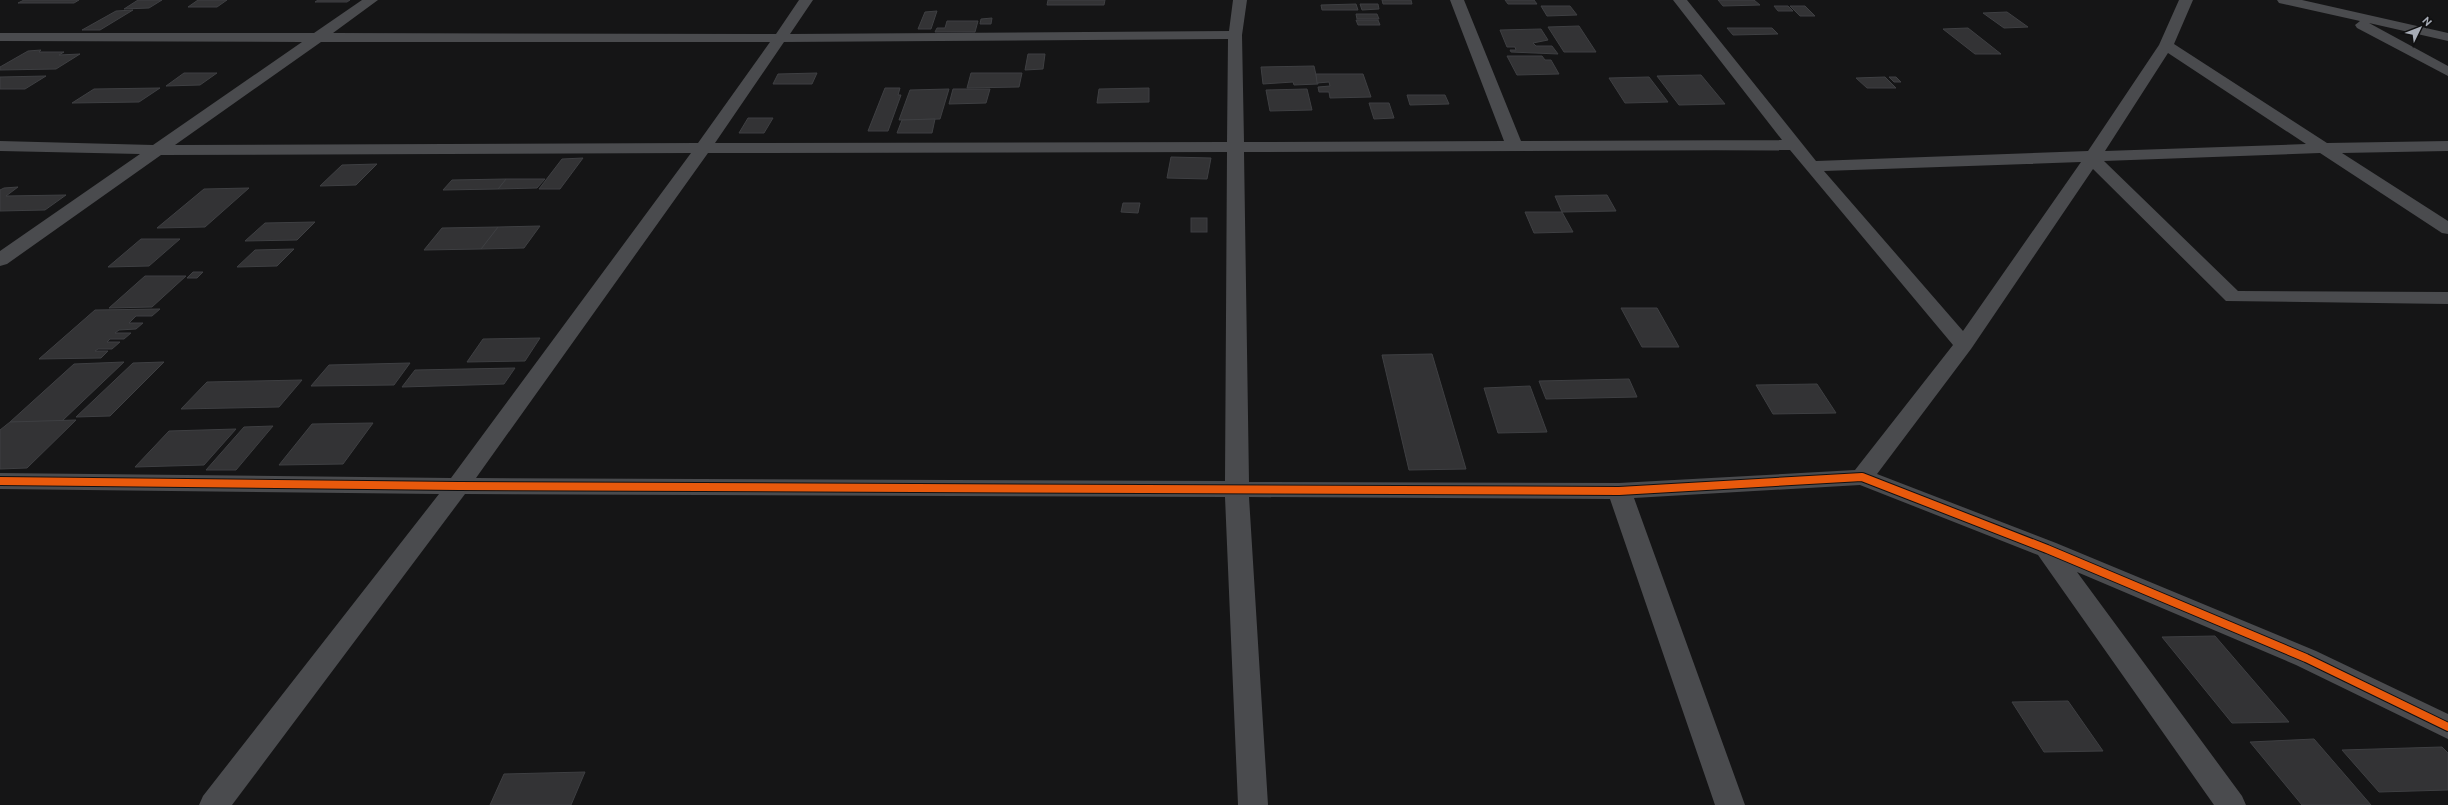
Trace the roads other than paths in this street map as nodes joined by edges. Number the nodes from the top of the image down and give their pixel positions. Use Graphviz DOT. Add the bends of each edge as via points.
graph roads {
  1 [pos="371,0"];
  2 [pos="806,0"];
  3 [pos="1240,0"];
  4 [pos="1458,0"];
  5 [pos="1680,0"];
  6 [pos="2186,0"];
  7 [pos="2284,0"];
  8 [pos="2345,13"];
  9 [pos="1235,35"];
  10 [pos="320,36"];
  11 [pos="0,37"];
  12 [pos="2448,37"];
  13 [pos="780,38"];
  14 [pos="2166,45"];
  15 [pos="2448,72"];
  16 [pos="1795,145"];
  17 [pos="0,146"];
  18 [pos="2448,146"];
  19 [pos="704,147"];
  20 [pos="1515,147"];
  21 [pos="1235,148"];
  22 [pos="2325,148"];
  23 [pos="157,150"];
  24 [pos="2092,158"];
  25 [pos="1811,166"];
  26 [pos="2448,229"];
  27 [pos="0,260"];
  28 [pos="2448,298"];
  29 [pos="1964,345"];
  30 [pos="1862,477"];
  31 [pos="0,481"];
  32 [pos="458,486"];
  33 [pos="1237,490"];
  34 [pos="1619,491"];
  35 [pos="2047,549"];
  36 [pos="2448,727"];
  37 [pos="214,805"];
  38 [pos="1252,805"];
  39 [pos="1730,805"];
  40 [pos="2231,805"];
  1 -- 10 [label="street"];
  2 -- 13 [label="street"];
  3 -- 9 [label="street"];
  4 -- 20 [label="street"];
  5 -- 16 [label="street"];
  6 -- 14 [label="street"];
  7 -- 8 [label="street"];
  8 -- 12 [label="street"];
  8 -- 15 [label="street" via="2347,17"];
  9 -- 13 [label="street"];
  9 -- 21 [label="street"];
  10 -- 11 [label="street"];
  10 -- 13 [label="street"];
  10 -- 23 [label="street"];
  13 -- 19 [label="street"];
  14 -- 22 [label="street"];
  14 -- 24 [label="street"];
  16 -- 20 [label="street"];
  16 -- 25 [label="street"];
  17 -- 23 [label="street"];
  18 -- 22 [label="street"];
  19 -- 21 [label="street"];
  19 -- 23 [label="street"];
  19 -- 32 [label="street"];
  20 -- 21 [label="street"];
  21 -- 33 [label="street"];
  22 -- 24 [label="street"];
  22 -- 26 [label="street"];
  23 -- 27 [label="street"];
  24 -- 25 [label="street"];
  24 -- 28 [label="street" via="2233,297"];
  24 -- 29 [label="street"];
  25 -- 29 [label="street"];
  29 -- 30 [label="street"];
  30 -- 34 [label="street"];
  30 -- 35 [label="street"];
  31 -- 32 [label="street"];
  32 -- 33 [label="street"];
  32 -- 37 [label="street"];
  33 -- 34 [label="street"];
  33 -- 38 [label="street"];
  34 -- 39 [label="street"];
  35 -- 36 [label="street" via="2306,658"];
  35 -- 40 [label="street"];
}
